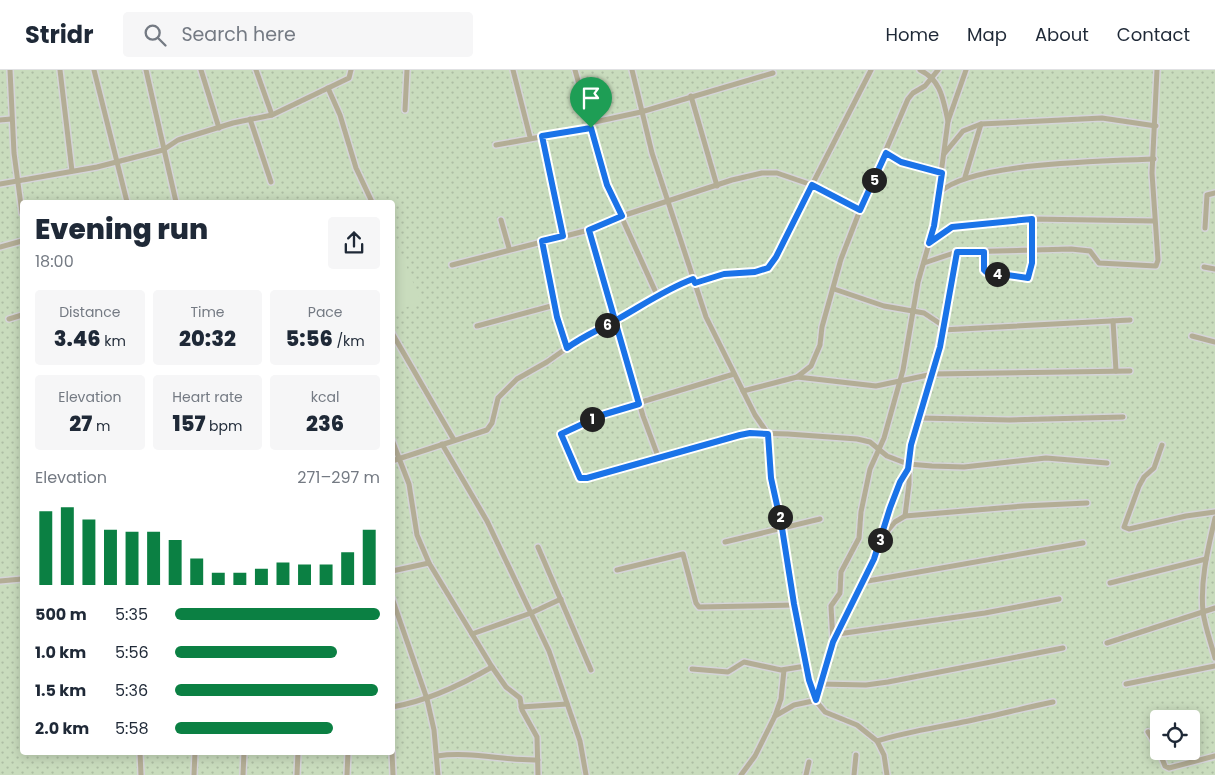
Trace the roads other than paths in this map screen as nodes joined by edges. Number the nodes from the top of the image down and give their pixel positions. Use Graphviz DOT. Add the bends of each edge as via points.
graph roads {
  1 [pos="10,70"];
  2 [pos="60,70"];
  3 [pos="94,70"];
  4 [pos="146,70"];
  5 [pos="201,70"];
  6 [pos="256,70"];
  7 [pos="351,70"];
  8 [pos="406,70"];
  9 [pos="513,70"];
  10 [pos="575,70"];
  11 [pos="632,70"];
  12 [pos="871,70"];
  13 [pos="920,70"];
  14 [pos="938,70"];
  15 [pos="966,70"];
  16 [pos="1157,70"];
  17 [pos="773,73"];
  18 [pos="932,78"];
  19 [pos="328,88"];
  20 [pos="691,96"];
  21 [pos="405,110"];
  22 [pos="641,112"];
  23 [pos="272,115"];
  24 [pos="11,119"];
  25 [pos="250,119"];
  26 [pos="0,120"];
  27 [pos="948,121"];
  28 [pos="981,124"];
  29 [pos="590,125"];
  30 [pos="1156,126"];
  31 [pos="219,128"];
  32 [pos="542,136"];
  33 [pos="530,137"];
  34 [pos="496,145"];
  35 [pos="163,150"];
  36 [pos="886,153"];
  37 [pos="944,154"];
  38 [pos="1154,159"];
  39 [pos="117,162"];
  40 [pos="72,172"];
  41 [pos="942,173"];
  42 [pos="965,177"];
  43 [pos="18,181"];
  44 [pos="271,182"];
  45 [pos="0,184"];
  46 [pos="812,185"];
  47 [pos="717,186"];
  48 [pos="939,192"];
  49 [pos="1215,193"];
  50 [pos="20,200"];
  51 [pos="126,200"];
  52 [pos="176,200"];
  53 [pos="371,200"];
  54 [pos="667,202"];
  55 [pos="860,210"];
  56 [pos="622,216"];
  57 [pos="1032,219"];
  58 [pos="501,220"];
  59 [pos="1154,221"];
  60 [pos="1205,228"];
  61 [pos="589,230"];
  62 [pos="563,236"];
  63 [pos="542,241"];
  64 [pos="20,242"];
  65 [pos="929,243"];
  66 [pos="0,247"];
  67 [pos="509,248"];
  68 [pos="1031,250"];
  69 [pos="957,252"];
  70 [pos="984,252"];
  71 [pos="924,263"];
  72 [pos="452,265"];
  73 [pos="1204,267"];
  74 [pos="1215,269"];
  75 [pos="694,281"];
  76 [pos="834,289"];
  77 [pos="657,295"];
  78 [pos="555,305"];
  79 [pos="913,311"];
  80 [pos="20,316"];
  81 [pos="9,319"];
  82 [pos="616,320"];
  83 [pos="1130,320"];
  84 [pos="1113,321"];
  85 [pos="477,326"];
  86 [pos="942,328"];
  87 [pos="1192,336"];
  88 [pos="395,338"];
  89 [pos="1215,342"];
  90 [pos="567,348"];
  91 [pos="1116,371"];
  92 [pos="1130,371"];
  93 [pos="734,374"];
  94 [pos="933,374"];
  95 [pos="797,377"];
  96 [pos="899,380"];
  97 [pos="743,391"];
  98 [pos="639,404"];
  99 [pos="1123,417"];
  100 [pos="920,418"];
  101 [pos="768,434"];
  102 [pos="454,440"];
  103 [pos="442,444"];
  104 [pos="1162,445"];
  105 [pos="395,447"];
  106 [pos="879,450"];
  107 [pos="400,459"];
  108 [pos="659,459"];
  109 [pos="395,460"];
  110 [pos="1107,463"];
  111 [pos="908,467"];
  112 [pos="1087,503"];
  113 [pos="1215,512"];
  114 [pos="905,516"];
  115 [pos="1215,518"];
  116 [pos="820,519"];
  117 [pos="782,528"];
  118 [pos="880,541"];
  119 [pos="725,542"];
  120 [pos="1083,543"];
  121 [pos="538,547"];
  122 [pos="1206,560"];
  123 [pos="429,563"];
  124 [pos="395,570"];
  125 [pos="617,570"];
  126 [pos="20,579"];
  127 [pos="0,581"];
  128 [pos="862,582"];
  129 [pos="1110,584"];
  130 [pos="561,599"];
  131 [pos="1059,599"];
  132 [pos="794,604"];
  133 [pos="395,607"];
  134 [pos="1215,608"];
  135 [pos="531,612"];
  136 [pos="1203,613"];
  137 [pos="472,634"];
  138 [pos="838,634"];
  139 [pos="833,642"];
  140 [pos="1107,643"];
  141 [pos="1063,648"];
  142 [pos="1215,658"];
  143 [pos="806,666"];
  144 [pos="1215,666"];
  145 [pos="492,667"];
  146 [pos="692,669"];
  147 [pos="591,670"];
  148 [pos="784,670"];
  149 [pos="820,684"];
  150 [pos="1126,684"];
  151 [pos="427,698"];
  152 [pos="816,700"];
  153 [pos="1053,702"];
  154 [pos="567,704"];
  155 [pos="395,706"];
  156 [pos="521,707"];
  157 [pos="775,716"];
  158 [pos="1148,732"];
  159 [pos="1150,735"];
  160 [pos="877,741"];
  161 [pos="140,755"];
  162 [pos="195,755"];
  163 [pos="244,755"];
  164 [pos="298,755"];
  165 [pos="348,755"];
  166 [pos="392,755"];
  167 [pos="856,755"];
  168 [pos="437,756"];
  169 [pos="1215,756"];
  170 [pos="538,760"];
  171 [pos="1163,760"];
  172 [pos="1200,760"];
  173 [pos="1200,760"];
  174 [pos="809,762"];
  175 [pos="141,775"];
  176 [pos="194,775"];
  177 [pos="243,775"];
  178 [pos="297,775"];
  179 [pos="347,775"];
  180 [pos="392,775"];
  181 [pos="438,775"];
  182 [pos="538,775"];
  183 [pos="586,775"];
  184 [pos="741,775"];
  185 [pos="806,775"];
  186 [pos="854,775"];
  187 [pos="887,775"];
  1 -- 24 [label="street"];
  2 -- 40 [label="street"];
  3 -- 39 [label="street"];
  4 -- 35 [label="street"];
  5 -- 31 [label="street"];
  6 -- 23 [label="street"];
  7 -- 19 [label="street" via="349,78"];
  8 -- 21 [label="street"];
  9 -- 33 [label="street"];
  10 -- 29 [label="street"];
  11 -- 22 [label="street"];
  12 -- 46 [label="street"];
  13 -- 18 [label="street"];
  14 -- 18 [label="street"];
  15 -- 27 [label="street"];
  16 -- 30 [label="street"];
  17 -- 20 [label="street"];
  18 -- 27 [label="street" via="942,94"];
  18 -- 36 [label="street" via="908,99"];
  19 -- 23 [label="street"];
  19 -- 53 [label="street" via="356,168"];
  20 -- 22 [label="street"];
  20 -- 47 [label="street"];
  22 -- 29 [label="street"];
  22 -- 54 [label="street"];
  23 -- 25 [label="street"];
  24 -- 26 [label="street"];
  24 -- 43 [label="street"];
  25 -- 31 [label="street"];
  25 -- 44 [label="street"];
  27 -- 37 [label="street"];
  28 -- 30 [label="street" via="1102,118"];
  28 -- 37 [label="street" via="963,131"];
  28 -- 42 [label="street"];
  29 -- 32 [label="street"];
  29 -- 56 [label="street" via="607,185"];
  30 -- 38 [label="street"];
  31 -- 35 [label="street" via="173,142"];
  32 -- 33 [label="street"];
  32 -- 62 [label="street"];
  33 -- 34 [label="street"];
  35 -- 39 [label="street"];
  35 -- 52 [label="street"];
  36 -- 41 [label="street" via="901,162"];
  36 -- 55 [label="street"];
  37 -- 41 [label="street"];
  38 -- 42 [label="street" via="1050,164"];
  38 -- 59 [label="street"];
  39 -- 40 [label="street"];
  39 -- 51 [label="street"];
  40 -- 43 [label="street"];
  41 -- 48 [label="street"];
  42 -- 48 [label="street"];
  43 -- 45 [label="street"];
  43 -- 50 [label="street"];
  46 -- 47 [label="street" via="771,172"];
  46 -- 55 [label="street"];
  46 -- 75 [label="street" via="768,268"];
  47 -- 54 [label="street"];
  48 -- 65 [label="street"];
  49 -- 60 [label="street" via="1207,195"];
  54 -- 56 [label="street"];
  54 -- 75 [label="street"];
  55 -- 76 [label="street" via="841,259"];
  56 -- 61 [label="street"];
  56 -- 77 [label="street"];
  57 -- 59 [label="street"];
  57 -- 65 [label="street" via="952,227"];
  57 -- 68 [label="street"];
  58 -- 67 [label="street"];
  59 -- 68 [label="street" via="1158,260 1154,267 1098,263 1088,250"];
  61 -- 62 [label="street"];
  61 -- 82 [label="street"];
  62 -- 63 [label="street"];
  63 -- 67 [label="street"];
  63 -- 78 [label="street"];
  64 -- 66 [label="street"];
  65 -- 71 [label="street"];
  67 -- 72 [label="street"];
  68 -- 70 [label="street"];
  68 -- 70 [label="street" via="1030,275 1025,278 986,272"];
  69 -- 70 [label="street"];
  69 -- 71 [label="street"];
  69 -- 86 [label="street"];
  71 -- 79 [label="street"];
  73 -- 74 [label="street"];
  75 -- 77 [label="street"];
  75 -- 93 [label="street" via="706,317"];
  76 -- 79 [label="street" via="884,306"];
  76 -- 95 [label="street" via="814,362"];
  77 -- 82 [label="street"];
  78 -- 85 [label="street"];
  78 -- 90 [label="street"];
  79 -- 86 [label="street" via="924,313"];
  79 -- 96 [label="street"];
  80 -- 81 [label="street"];
  82 -- 90 [label="street"];
  82 -- 98 [label="street"];
  83 -- 84 [label="street"];
  84 -- 86 [label="street"];
  84 -- 91 [label="street"];
  86 -- 94 [label="street"];
  87 -- 89 [label="street"];
  88 -- 102 [label="street"];
  90 -- 102 [label="street" via="517,379 500,395 487,430"];
  91 -- 92 [label="street"];
  91 -- 94 [label="street"];
  93 -- 97 [label="street"];
  93 -- 98 [label="street"];
  94 -- 96 [label="street"];
  94 -- 100 [label="street"];
  95 -- 96 [label="street" via="871,386"];
  95 -- 97 [label="street"];
  96 -- 106 [label="street"];
  97 -- 101 [label="street"];
  98 -- 108 [label="street"];
  98 -- 108 [label="street" via="602,415 561,434 580,478"];
  99 -- 100 [label="street"];
  100 -- 111 [label="street"];
  101 -- 106 [label="street" via="857,439 870,442"];
  101 -- 108 [label="street" via="740,435"];
  101 -- 117 [label="street" via="771,478"];
  102 -- 103 [label="street"];
  103 -- 107 [label="street"];
  103 -- 135 [label="street" via="487,521"];
  104 -- 113 [label="street" via="1154,468 1138,486 1124,527 1129,529"];
  105 -- 107 [label="street"];
  106 -- 111 [label="street"];
  106 -- 139 [label="street" via="870,469 859,538 841,572 840,593 831,606"];
  107 -- 109 [label="street"];
  107 -- 123 [label="street" via="409,484 417,535"];
  110 -- 111 [label="street" via="1046,458 964,467"];
  111 -- 114 [label="street"];
  111 -- 118 [label="street"];
  112 -- 114 [label="street"];
  114 -- 118 [label="street" via="895,522"];
  115 -- 122 [label="street"];
  116 -- 117 [label="street"];
  117 -- 119 [label="street"];
  117 -- 132 [label="street"];
  118 -- 128 [label="street"];
  120 -- 128 [label="street"];
  121 -- 130 [label="street"];
  122 -- 129 [label="street"];
  122 -- 136 [label="street"];
  123 -- 124 [label="street"];
  123 -- 137 [label="street"];
  125 -- 132 [label="street" via="682,554 699,607"];
  126 -- 127 [label="street"];
  128 -- 138 [label="street"];
  130 -- 135 [label="street"];
  130 -- 147 [label="street"];
  131 -- 138 [label="street"];
  132 -- 143 [label="street"];
  133 -- 151 [label="street"];
  134 -- 136 [label="street"];
  135 -- 137 [label="street"];
  135 -- 154 [label="street"];
  136 -- 140 [label="street"];
  136 -- 142 [label="street"];
  137 -- 145 [label="street"];
  138 -- 139 [label="street"];
  139 -- 149 [label="street"];
  141 -- 149 [label="street" via="888,682"];
  143 -- 148 [label="street"];
  143 -- 152 [label="street"];
  144 -- 150 [label="street"];
  145 -- 151 [label="street"];
  145 -- 156 [label="street" via="506,687 520,698"];
  146 -- 148 [label="street" via="728,672 744,662"];
  148 -- 157 [label="street"];
  149 -- 152 [label="street"];
  151 -- 155 [label="street"];
  151 -- 168 [label="street"];
  152 -- 157 [label="street" via="794,704"];
  152 -- 160 [label="street" via="825,712 857,725"];
  153 -- 160 [label="street"];
  154 -- 156 [label="street"];
  154 -- 183 [label="street" via="582,748"];
  156 -- 170 [label="street" via="537,737"];
  157 -- 184 [label="street" via="755,756"];
  158 -- 159 [label="street"];
  160 -- 187 [label="street" via="884,755"];
  161 -- 175 [label="street"];
  162 -- 176 [label="street"];
  163 -- 177 [label="street"];
  164 -- 178 [label="street"];
  165 -- 179 [label="street"];
  166 -- 180 [label="street"];
  167 -- 186 [label="street"];
  168 -- 170 [label="street" via="476,755"];
  168 -- 181 [label="street"];
  169 -- 172 [label="street"];
  170 -- 182 [label="street"];
  171 -- 173 [label="street" via="1169,768"];
  174 -- 185 [label="street"];
}
